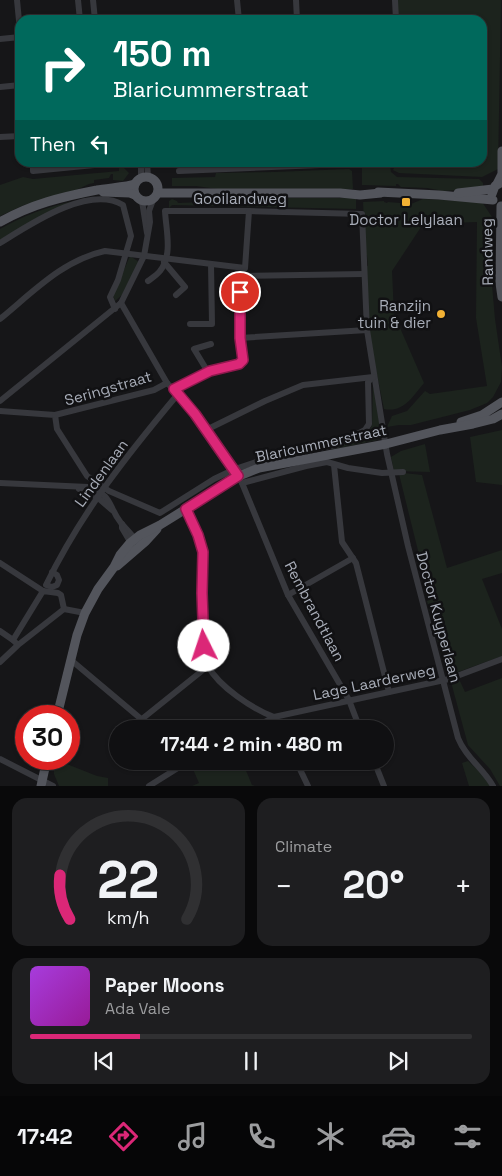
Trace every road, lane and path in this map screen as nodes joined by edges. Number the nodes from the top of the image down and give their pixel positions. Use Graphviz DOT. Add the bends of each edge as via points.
graph roads {
  1 [pos="17,0"];
  2 [pos="78,0"];
  3 [pos="93,0"];
  4 [pos="237,0"];
  5 [pos="296,0"];
  6 [pos="395,0"];
  7 [pos="18,15"];
  8 [pos="80,15"];
  9 [pos="94,15"];
  10 [pos="239,15"];
  11 [pos="297,15"];
  12 [pos="396,15"];
  13 [pos="15,38"];
  14 [pos="0,39"];
  15 [pos="15,86"];
  16 [pos="0,87"];
  17 [pos="15,136"];
  18 [pos="0,138"];
  19 [pos="502,151"];
  20 [pos="33,167"];
  21 [pos="74,167"];
  22 [pos="141,167"];
  23 [pos="145,167"];
  24 [pos="255,167"];
  25 [pos="180,171"];
  26 [pos="141,180"];
  27 [pos="497,185"];
  28 [pos="93,191"];
  29 [pos="156,193"];
  30 [pos="439,195"];
  31 [pos="139,198"];
  32 [pos="499,204"];
  33 [pos="249,211"];
  34 [pos="0,222"];
  35 [pos="148,236"];
  36 [pos="0,243"];
  37 [pos="127,252"];
  38 [pos="144,256"];
  39 [pos="165,261"];
  40 [pos="211,264"];
  41 [pos="245,268"];
  42 [pos="364,274"];
  43 [pos="240,276"];
  44 [pos="148,281"];
  45 [pos="176,295"];
  46 [pos="502,297"];
  47 [pos="121,303"];
  48 [pos="115,309"];
  49 [pos="0,319"];
  50 [pos="190,324"];
  51 [pos="368,330"];
  52 [pos="240,338"];
  53 [pos="211,344"];
  54 [pos="208,372"];
  55 [pos="374,376"];
  56 [pos="167,383"];
  57 [pos="176,391"];
  58 [pos="0,401"];
  59 [pos="502,402"];
  60 [pos="0,412"];
  61 [pos="502,414"];
  62 [pos="56,415"];
  63 [pos="206,430"];
  64 [pos="440,430"];
  65 [pos="386,444"];
  66 [pos="334,465"];
  67 [pos="404,472"];
  68 [pos="391,473"];
  69 [pos="238,476"];
  70 [pos="0,483"];
  71 [pos="100,492"];
  72 [pos="186,509"];
  73 [pos="135,545"];
  74 [pos="353,558"];
  75 [pos="0,563"];
  76 [pos="52,572"];
  77 [pos="42,591"];
  78 [pos="288,595"];
  79 [pos="64,609"];
  80 [pos="85,613"];
  81 [pos="0,631"];
  82 [pos="15,642"];
  83 [pos="502,659"];
  84 [pos="70,660"];
  85 [pos="0,662"];
  86 [pos="208,666"];
  87 [pos="443,680"];
  88 [pos="389,692"];
  89 [pos="349,700"];
  90 [pos="60,705"];
  91 [pos="274,717"];
  92 [pos="142,719"];
  93 [pos="268,720"];
  94 [pos="276,720"];
  95 [pos="357,720"];
  96 [pos="0,759"];
  97 [pos="45,770"];
  98 [pos="174,770"];
  99 [pos="300,770"];
  100 [pos="378,770"];
  101 [pos="162,778"];
  102 [pos="42,783"];
  103 [pos="53,786"];
  104 [pos="148,786"];
  105 [pos="165,786"];
  106 [pos="308,786"];
  107 [pos="384,786"];
  108 [pos="493,786"];
  1 -- 7 [label="street"];
  2 -- 8 [label="street"];
  3 -- 9 [label="street"];
  4 -- 10 [label="street"];
  5 -- 11 [label="street"];
  6 -- 12 [label="street"];
  13 -- 14 [label="street"];
  15 -- 16 [label="street"];
  17 -- 18 [label="street"];
  19 -- 27 [label="main road" via="502,174"];
  20 -- 21 [label="street" via="33,171"];
  22 -- 26 [label="street"];
  23 -- 26 [label="street"];
  24 -- 25 [label="street, Gooilandweg"];
  26 -- 28 [label="main road" via="130,186"];
  26 -- 29 [label="main road" via="155,181"];
  26 -- 31 [label="main road" via="134,189"];
  27 -- 30 [label="main road, Gooilandweg"];
  27 -- 32 [label="main road, Randweg" via="492,195"];
  28 -- 31 [label="main road" via="130,193"];
  28 -- 34 [label="main road" via="46,201"];
  29 -- 30 [label="main road, Gooilandweg" via="340,193 360,190"];
  29 -- 31 [label="main road, Gooilandweg"];
  29 -- 35 [label="street" via="149,210"];
  30 -- 32 [label="main road, Gooilandweg"];
  31 -- 35 [label="street"];
  32 -- 46 [label="main road, Randweg"];
  33 -- 39 [label="street, Gooilandweg" via="165,211 168,249"];
  33 -- 41 [label="street"];
  33 -- 42 [label="street, Gooilandweg" via="362,214"];
  35 -- 38 [label="street"];
  36 -- 37 [label="street" via="72,204 116,201 123,205 132,236"];
  37 -- 38 [label="street"];
  37 -- 48 [label="street" via="110,297"];
  37 -- 49 [label="street" via="105,251 87,255 64,267"];
  38 -- 39 [label="street"];
  38 -- 47 [label="street"];
  39 -- 40 [label="street"];
  39 -- 44 [label="street" via="160,271"];
  39 -- 45 [label="street" via="186,287"];
  40 -- 41 [label="street"];
  40 -- 50 [label="street" via="212,324"];
  41 -- 43 [label="street"];
  42 -- 43 [label="street"];
  42 -- 51 [label="street"];
  43 -- 52 [label="street"];
  47 -- 48 [label="street"];
  47 -- 56 [label="street, Rembrandtlaan"];
  48 -- 58 [label="street"];
  51 -- 52 [label="street"];
  51 -- 55 [label="street"];
  52 -- 54 [label="street" via="243,360"];
  53 -- 54 [label="street" via="194,349"];
  54 -- 57 [label="street"];
  55 -- 63 [label="street" via="303,385"];
  55 -- 65 [label="street"];
  55 -- 69 [label="street, Blaricummerstraat" via="368,382 369,424 365,430 336,445 256,462"];
  56 -- 57 [label="street, Rembrandtlaan"];
  56 -- 62 [label="street, Seringstraat" via="154,390"];
  57 -- 63 [label="street, Rembrandtlaan"];
  57 -- 71 [label="street, Lindenlaan"];
  59 -- 64 [label="main road, Blaricummerstraat" via="482,415"];
  60 -- 62 [label="street, Seringstraat"];
  61 -- 64 [label="main road, Blaricummerstraat" via="493,419"];
  62 -- 71 [label="street" via="57,429"];
  63 -- 69 [label="street, Rembrandtlaan"];
  64 -- 65 [label="main road, Blaricummerstraat"];
  65 -- 68 [label="street, Doctor Kuyperlaan"];
  65 -- 69 [label="main road, Blaricummerstraat" via="259,468"];
  66 -- 68 [label="street, Blaricummerstraat"];
  66 -- 69 [label="street, Blaricummerstraat" via="327,462"];
  66 -- 74 [label="street" via="342,542"];
  67 -- 68 [label="street, Blaricummerstraat"];
  68 -- 87 [label="street, Doctor Kuyperlaan"];
  69 -- 71 [label="street, Blaricummerstraat" via="214,479 160,513"];
  69 -- 72 [label="main road, Blaricummerstraat"];
  69 -- 78 [label="street, Rembrandtlaan"];
  70 -- 71 [label="street" via="88,487"];
  71 -- 73 [label="street" via="111,502 122,528"];
  71 -- 76 [label="street, Lindenlaan"];
  72 -- 73 [label="main road, Blaricummerstraat"];
  72 -- 86 [label="street" via="203,552 202,617"];
  73 -- 80 [label="main road, Blaricummerstraat" via="114,567"];
  74 -- 78 [label="street"];
  74 -- 88 [label="street"];
  75 -- 77 [label="street"];
  77 -- 79 [label="street" via="61,595"];
  77 -- 82 [label="street"];
  78 -- 89 [label="street, Rembrandtlaan"];
  79 -- 80 [label="street"];
  79 -- 82 [label="street"];
  80 -- 84 [label="main road, Blaricummerstraat"];
  81 -- 82 [label="street"];
  82 -- 85 [label="street"];
  83 -- 87 [label="street, Lage Laarderweg"];
  84 -- 90 [label="main road, Blaricummerstraat"];
  84 -- 92 [label="street"];
  86 -- 91 [label="street" via="234,693 259,711"];
  86 -- 92 [label="street"];
  87 -- 88 [label="street, Lage Laarderweg"];
  87 -- 108 [label="street, Doctor Kuyperlaan" via="461,746"];
  88 -- 89 [label="street, Lage Laarderweg"];
  89 -- 91 [label="street, Lage Laarderweg"];
  89 -- 95 [label="street, Rembrandtlaan"];
  91 -- 93 [label="street, Lage Laarderweg"];
  91 -- 94 [label="street"];
  96 -- 102 [label="street"];
  97 -- 102 [label="main road"];
  98 -- 101 [label="street"];
  99 -- 106 [label="street"];
  100 -- 107 [label="street"];
  101 -- 104 [label="street"];
  101 -- 105 [label="street"];
  102 -- 103 [label="street"];
}
